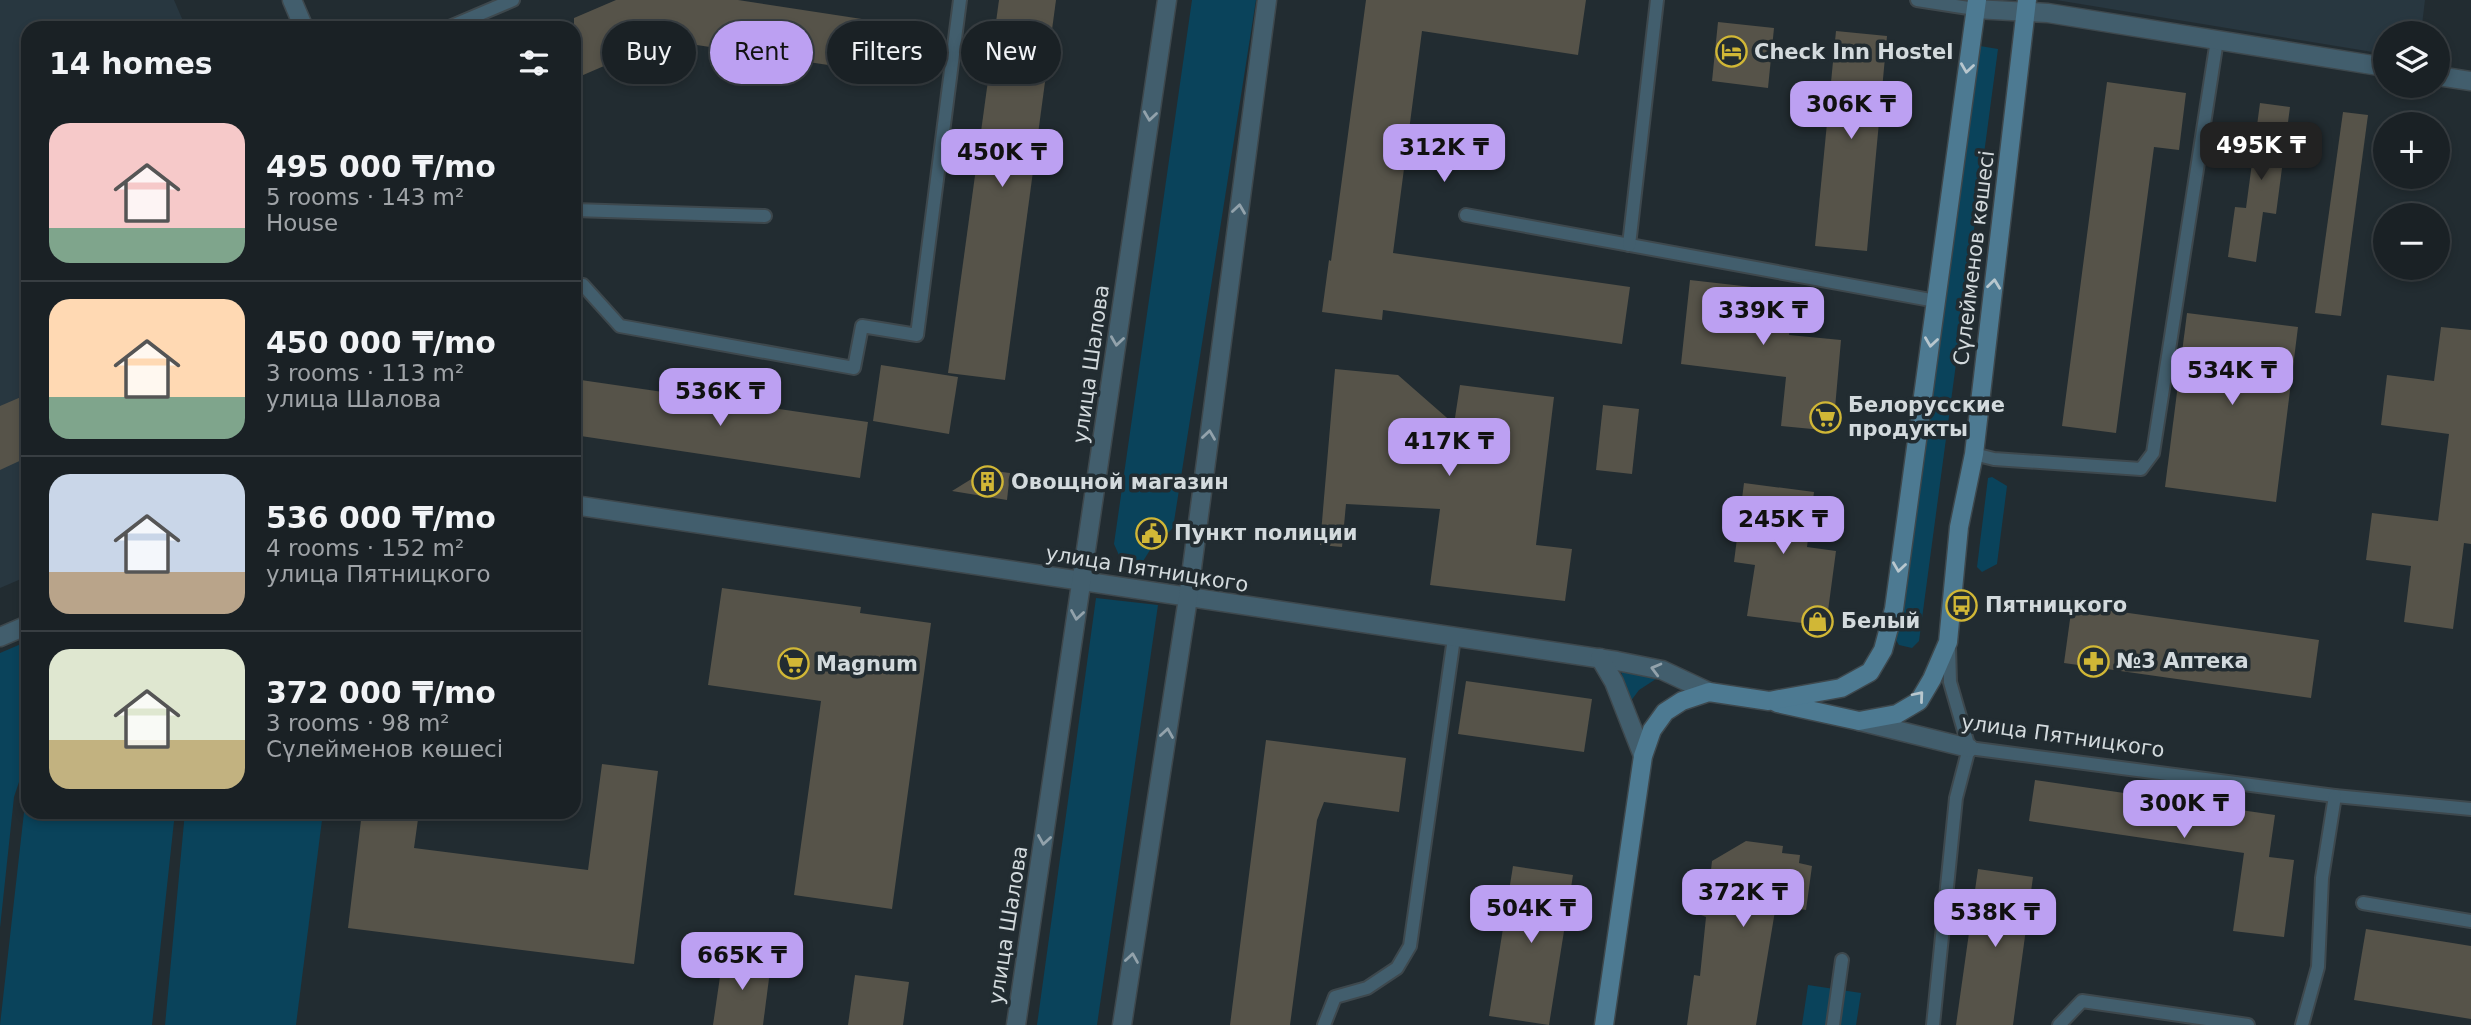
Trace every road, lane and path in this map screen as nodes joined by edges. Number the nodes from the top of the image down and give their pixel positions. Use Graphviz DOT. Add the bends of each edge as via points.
graph roads {
  1 [pos="292,0"];
  2 [pos="513,0"];
  3 [pos="960,0"];
  4 [pos="1167,0"];
  5 [pos="1267,0"];
  6 [pos="1657,0"];
  7 [pos="1917,0"];
  8 [pos="1976,4"];
  9 [pos="2026,6"];
  10 [pos="301,21"];
  11 [pos="464,21"];
  12 [pos="2217,40"];
  13 [pos="2373,65"];
  14 [pos="2450,78"];
  15 [pos="2471,81"];
  16 [pos="581,210"];
  17 [pos="1466,215"];
  18 [pos="765,216"];
  19 [pos="1629,245"];
  20 [pos="581,285"];
  21 [pos="1936,301"];
  22 [pos="1974,454"];
  23 [pos="581,506"];
  24 [pos="1082,582"];
  25 [pos="1188,598"];
  26 [pos="21,628"];
  27 [pos="0,636"];
  28 [pos="1454,638"];
  29 [pos="1948,642"];
  30 [pos="1600,658"];
  31 [pos="1709,692"];
  32 [pos="1769,701"];
  33 [pos="1858,721"];
  34 [pos="1969,748"];
  35 [pos="1643,756"];
  36 [pos="2334,796"];
  37 [pos="2471,809"];
  38 [pos="2363,903"];
  39 [pos="2471,921"];
  40 [pos="1842,960"];
  41 [pos="1016,1025"];
  42 [pos="1122,1025"];
  43 [pos="1324,1025"];
  44 [pos="1604,1025"];
  45 [pos="1833,1025"];
  46 [pos="1933,1025"];
  47 [pos="2059,1025"];
  48 [pos="2248,1025"];
  49 [pos="2302,1025"];
  1 -- 10 [label="street"];
  2 -- 11 [label="lane"];
  3 -- 20 [label="lane" via="917,335 862,326 855,368 620,326"];
  4 -- 24 [label="street, улица Шалова, one-way"];
  25 -- 5 [label="street, one-way"];
  6 -- 19 [label="lane"];
  7 -- 8 [label="lane"];
  8 -- 9 [label="street"];
  8 -- 21 [label="street, Сүлейменов көшесі, one-way"];
  9 -- 12 [label="street"];
  22 -- 9 [label="street, Сүлейменов көшесі, one-way"];
  12 -- 13 [label="street"];
  12 -- 22 [label="lane" via="2153,453 2141,469"];
  14 -- 15 [label="street"];
  16 -- 18 [label="lane"];
  17 -- 19 [label="lane"];
  19 -- 21 [label="lane"];
  21 -- 32 [label="street, Сүлейменов көшесі, one-way" via="1894,609 1883,650 1870,672 1841,688"];
  22 -- 29 [label="street, Сүлейменов көшесі" via="1959,527"];
  23 -- 24 [label="street, улица Пятницкого"];
  24 -- 25 [label="street, улица Пятницкого"];
  24 -- 41 [label="street, улица Шалова, one-way"];
  25 -- 28 [label="street, улица Пятницкого"];
  42 -- 25 [label="street, one-way"];
  26 -- 27 [label="street"];
  28 -- 30 [label="street, улица Пятницкого"];
  28 -- 43 [label="lane" via="1409,946 1398,968 1367,988 1335,997"];
  33 -- 29 [label="street, Сүлейменов көшесі, one-way" via="1897,714 1919,701"];
  29 -- 34 [label="lane" via="1951,682"];
  31 -- 30 [label="street, улица Пятницкого, one-way" via="1662,670"];
  30 -- 35 [label="street"];
  31 -- 32 [label="street, Сүлейменов көшесі"];
  31 -- 35 [label="street, Сүлейменов көшесі" via="1665,712 1651,730"];
  32 -- 33 [label="street"];
  33 -- 34 [label="street, улица Пятницкого"];
  34 -- 36 [label="lane, улица Пятницкого"];
  34 -- 46 [label="lane" via="1956,798"];
  35 -- 44 [label="street, Сүлейменов көшесі"];
  36 -- 37 [label="lane, улица Пятницкого"];
  36 -- 49 [label="lane" via="2322,878 2318,967"];
  38 -- 39 [label="lane"];
  40 -- 45 [label="lane"];
  47 -- 48 [label="lane" via="2082,1001"];
}
